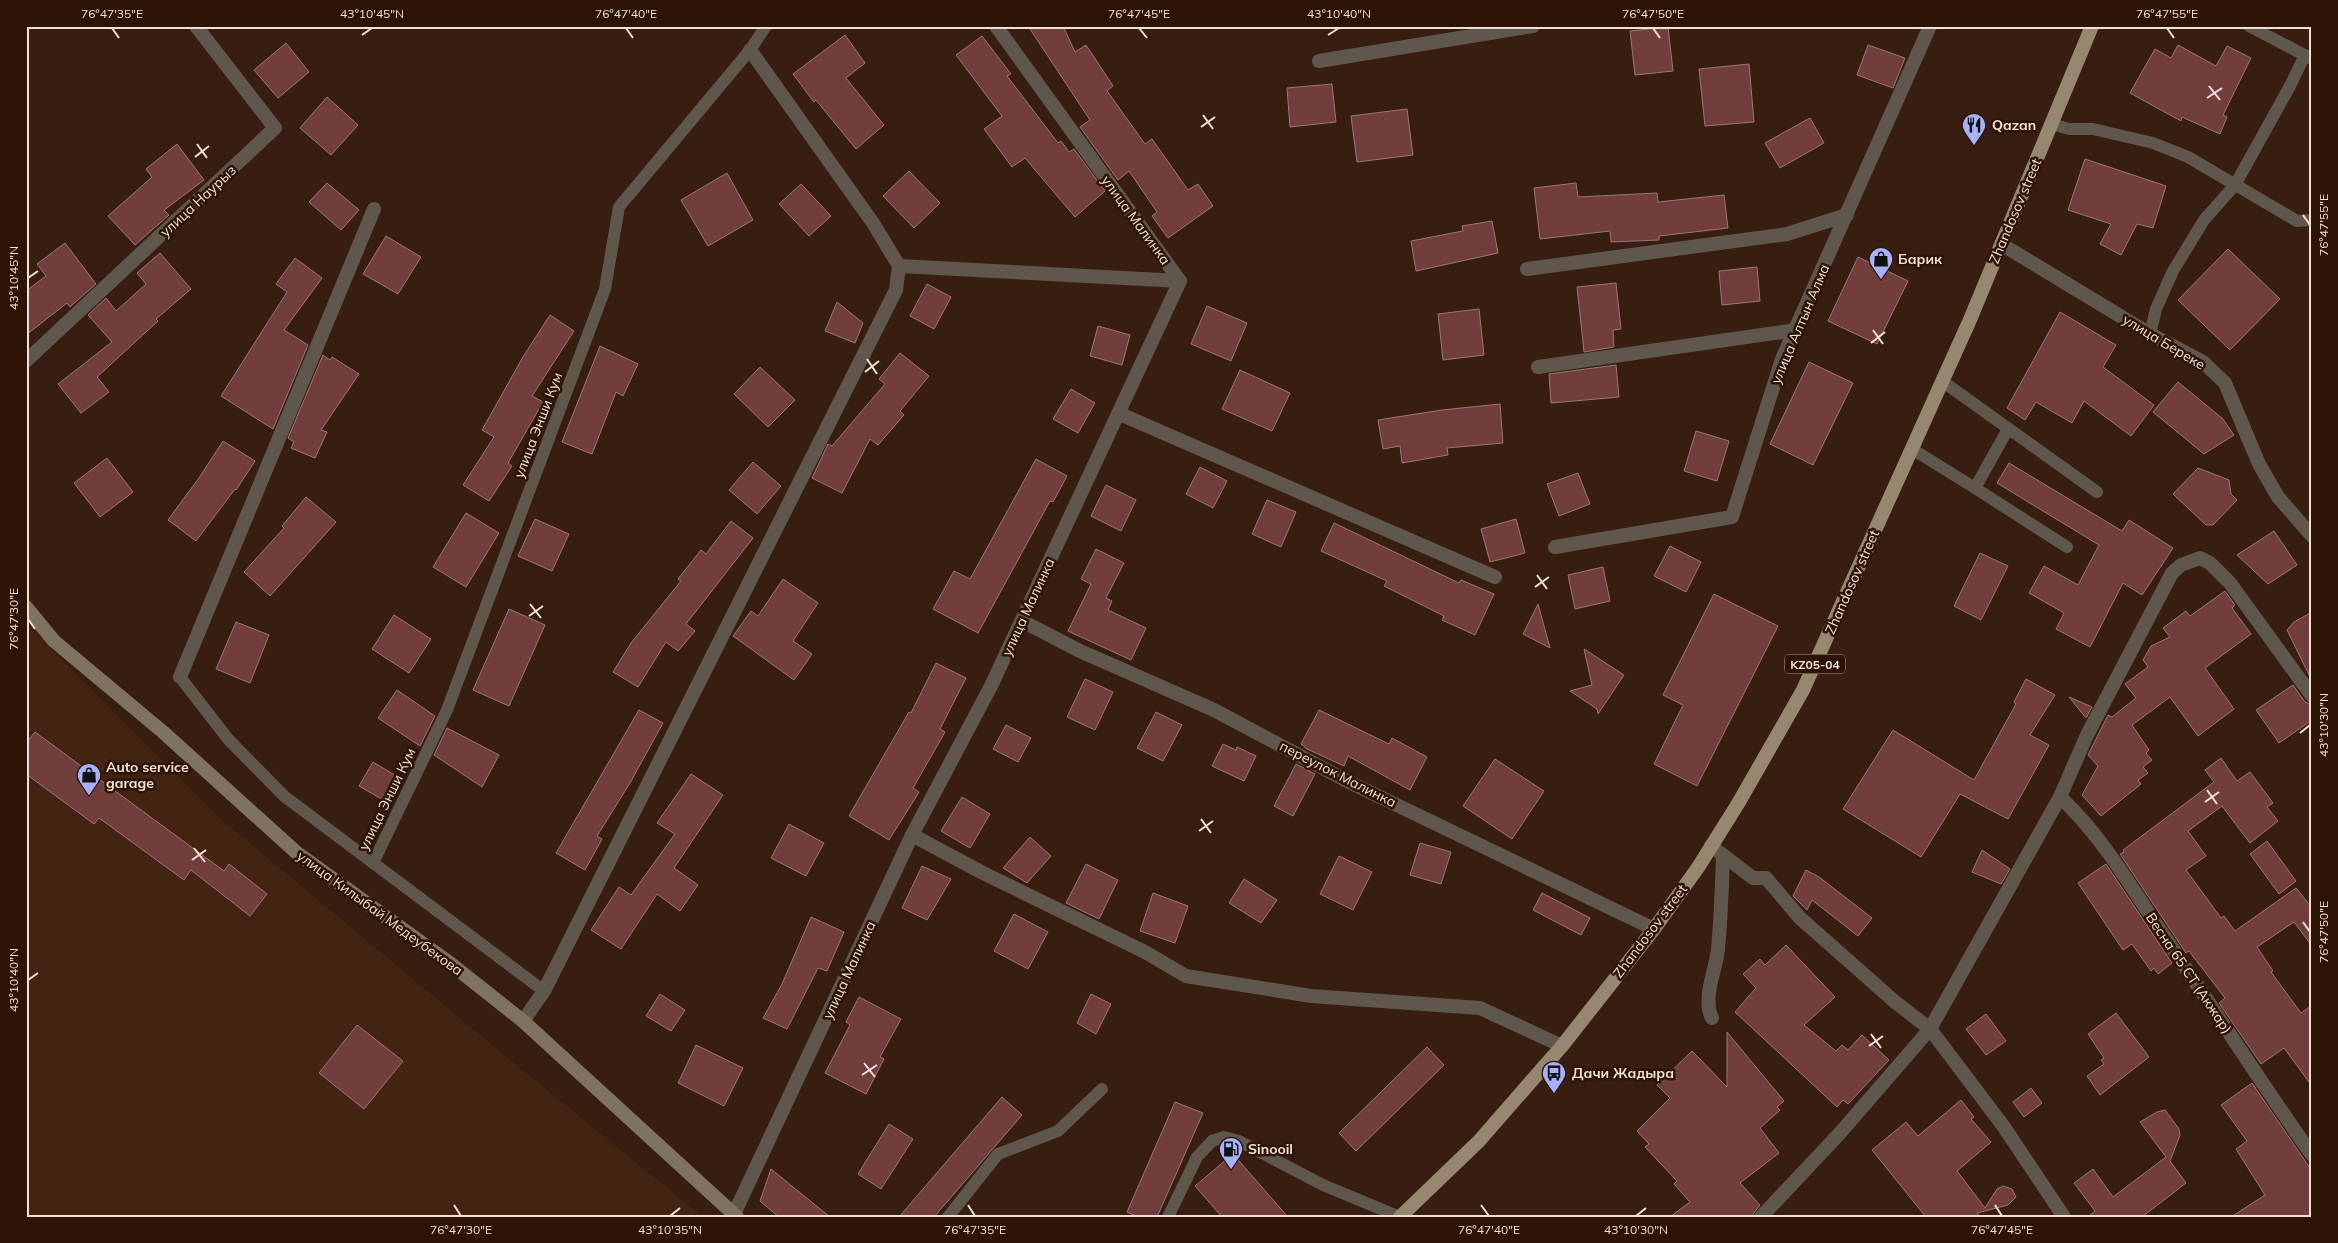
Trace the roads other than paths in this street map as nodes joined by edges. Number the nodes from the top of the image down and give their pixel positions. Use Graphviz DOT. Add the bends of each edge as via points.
graph roads {
  1 [pos="196,26"];
  2 [pos="766,26"];
  3 [pos="996,26"];
  4 [pos="1533,26"];
  5 [pos="1930,26"];
  6 [pos="2092,26"];
  7 [pos="2248,26"];
  8 [pos="750,50"];
  9 [pos="2308,57"];
  10 [pos="1319,61"];
  11 [pos="2051,124"];
  12 [pos="2235,185"];
  13 [pos="374,208"];
  14 [pos="1847,215"];
  15 [pos="2312,220"];
  16 [pos="2001,244"];
  17 [pos="899,266"];
  18 [pos="1527,269"];
  19 [pos="1180,281"];
  20 [pos="1796,330"];
  21 [pos="2150,334"];
  22 [pos="26,361"];
  23 [pos="1538,367"];
  24 [pos="1942,381"];
  25 [pos="1120,414"];
  26 [pos="2008,429"];
  27 [pos="1912,449"];
  28 [pos="1975,488"];
  29 [pos="2097,492"];
  30 [pos="2312,536"];
  31 [pos="1555,547"];
  32 [pos="2067,547"];
  33 [pos="1494,577"];
  34 [pos="26,608"];
  35 [pos="1022,621"];
  36 [pos="180,677"];
  37 [pos="2312,696"];
  38 [pos="2060,797"];
  39 [pos="912,835"];
  40 [pos="1712,846"];
  41 [pos="1723,856"];
  42 [pos="373,863"];
  43 [pos="1654,929"];
  44 [pos="544,991"];
  45 [pos="1712,1018"];
  46 [pos="523,1021"];
  47 [pos="1930,1029"];
  48 [pos="1562,1046"];
  49 [pos="1102,1089"];
  50 [pos="2312,1155"];
  51 [pos="736,1215"];
  52 [pos="1762,1216"];
  53 [pos="948,1217"];
  54 [pos="1168,1217"];
  55 [pos="1400,1217"];
  56 [pos="2064,1217"];
  1 -- 22 [label="street, улица Наурыз" via="275,128"];
  2 -- 8 [label="lane, улица Энши Кум"];
  3 -- 19 [label="street, улица Малинка"];
  4 -- 10 [label="street"];
  5 -- 14 [label="street, улица Алтын Алма"];
  6 -- 11 [label="main road, Zhandosov street / KZ05-04"];
  7 -- 9 [label="lane"];
  8 -- 17 [label="street" via="873,223"];
  8 -- 42 [label="lane, улица Энши Кум" via="619,207 605,289 570,383 447,710"];
  9 -- 12 [label="lane"];
  11 -- 12 [label="lane" via="2069,129 2093,129 2153,143 2188,157"];
  11 -- 16 [label="main road, Zhandosov street / KZ05-04"];
  12 -- 15 [label="lane" via="2297,221"];
  12 -- 21 [label="lane" via="2204,220 2172,271 2156,309"];
  13 -- 36 [label="street"];
  14 -- 18 [label="street" via="1787,234"];
  14 -- 20 [label="street, улица Алтын Алма"];
  16 -- 21 [label="street, улица Береке"];
  16 -- 24 [label="main road, Zhandosov street / KZ05-04"];
  17 -- 19 [label="street"];
  17 -- 44 [label="street" via="896,290"];
  19 -- 25 [label="street, улица Малинка"];
  20 -- 23 [label="street"];
  20 -- 31 [label="street, улица Алтын Алма" via="1782,359 1732,517"];
  21 -- 30 [label="street, улица Береке" via="2203,362 2225,383 2259,464 2278,497"];
  24 -- 26 [label="lane"];
  24 -- 27 [label="main road, Zhandosov street / KZ05-04"];
  25 -- 33 [label="street"];
  25 -- 35 [label="street, улица Малинка"];
  26 -- 28 [label="lane"];
  26 -- 29 [label="lane"];
  27 -- 28 [label="lane"];
  27 -- 40 [label="main road, Zhandosov street / KZ05-04" via="1803,690"];
  28 -- 32 [label="lane"];
  34 -- 46 [label="main road, улица Килыбай Медеубекова" via="54,641 163,732 298,853 451,964"];
  35 -- 39 [label="street, улица Малинка"];
  35 -- 43 [label="street, переулок Малинка" via="1080,651 1214,710 1351,783"];
  36 -- 42 [label="lane" via="228,739 284,796"];
  37 -- 38 [label="street" via="2230,583 2210,563 2200,558 2181,565 2172,573 2145,622 2087,735"];
  38 -- 47 [label="street"];
  38 -- 50 [label="street, Весна 65 СТ (Акжар)" via="2080,815 2113,860"];
  39 -- 48 [label="street" via="1186,976 1311,996 1480,1008"];
  39 -- 51 [label="street, улица Малинка"];
  40 -- 41 [label="street"];
  40 -- 43 [label="main road, Zhandosov street / KZ05-04"];
  41 -- 45 [label="street" via="1718,952 1710,990"];
  41 -- 47 [label="street" via="1753,878 1766,878 1800,918"];
  42 -- 44 [label="lane"];
  43 -- 48 [label="main road, Zhandosov street / KZ05-04"];
  44 -- 46 [label="street"];
  46 -- 51 [label="main road, улица Килыбай Медеубекова"];
  47 -- 52 [label="street" via="1840,1134"];
  47 -- 56 [label="street" via="2004,1127"];
  48 -- 55 [label="main road, Zhandosov street / KZ05-04" via="1479,1141"];
  49 -- 53 [label="lane" via="1058,1131 998,1154"];
  54 -- 55 [label="lane" via="1197,1157 1212,1141 1224,1137 1239,1141 1323,1185"];
}
